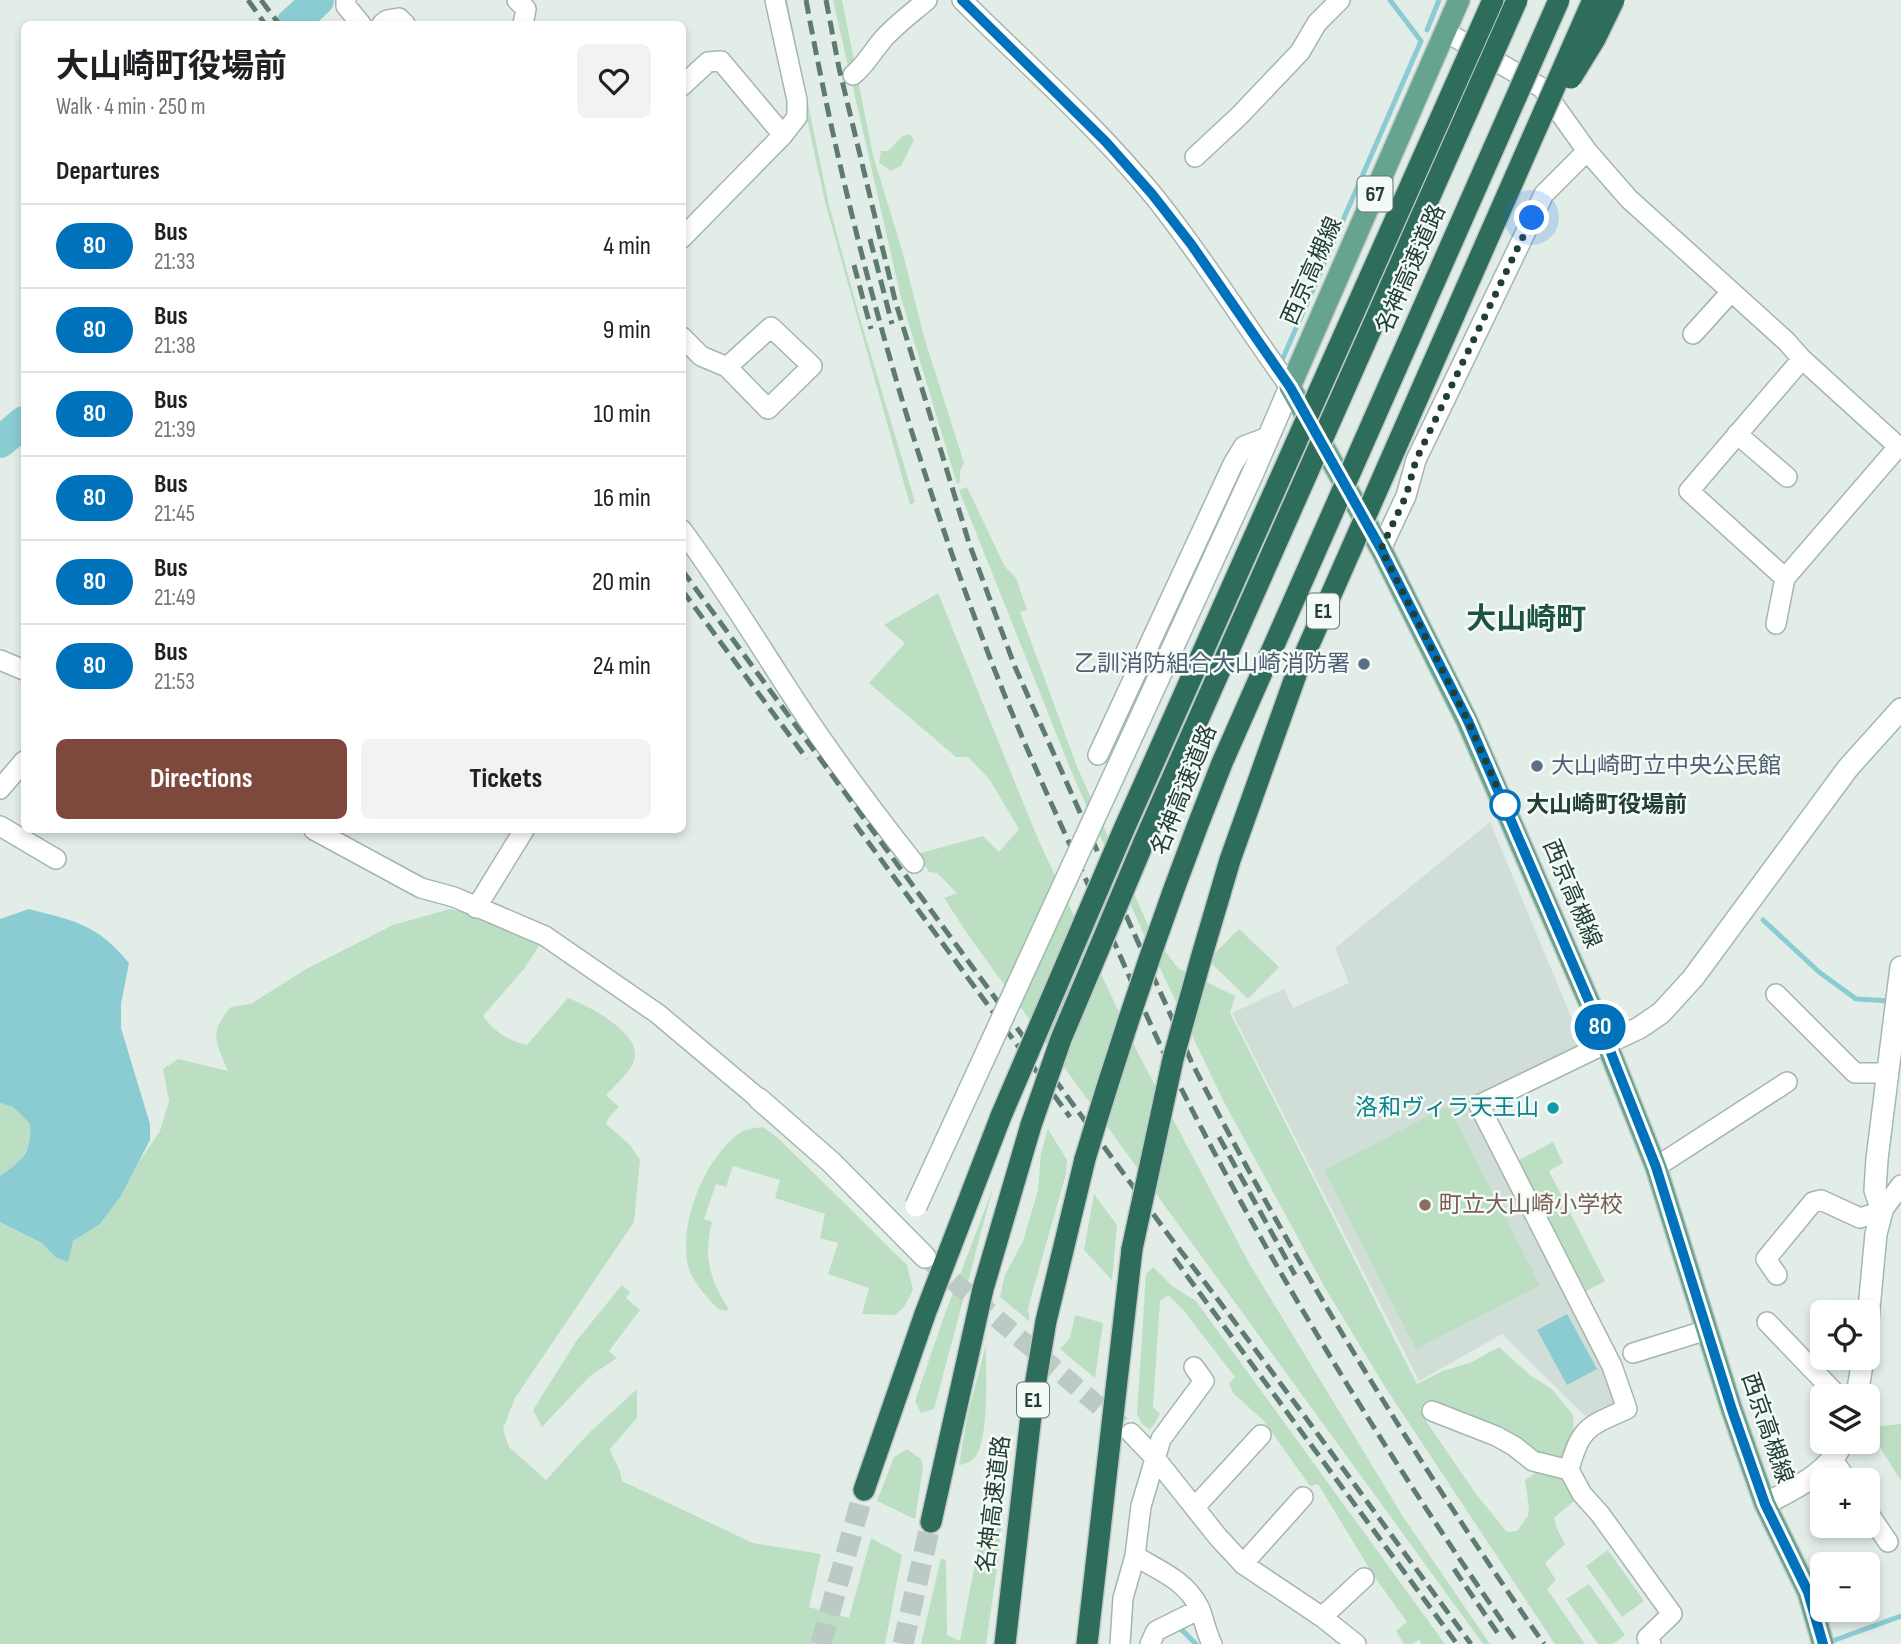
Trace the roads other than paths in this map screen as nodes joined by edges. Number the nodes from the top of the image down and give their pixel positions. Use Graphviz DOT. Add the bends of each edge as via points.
graph roads {
  1 [pos="346,0"];
  2 [pos="517,0"];
  3 [pos="775,0"];
  4 [pos="927,0"];
  5 [pos="962,0"];
  6 [pos="1340,0"];
  7 [pos="1459,0"];
  8 [pos="1492,0"];
  9 [pos="1517,0"];
  10 [pos="1559,0"];
  11 [pos="1593,0"];
  12 [pos="1614,0"];
  13 [pos="358,21"];
  14 [pos="386,21"];
  15 [pos="402,21"];
  16 [pos="524,21"];
  17 [pos="1446,32"];
  18 [pos="853,75"];
  19 [pos="686,82"];
  20 [pos="783,135"];
  21 [pos="1530,142"];
  22 [pos="1587,151"];
  23 [pos="1195,157"];
  24 [pos="686,234"];
  25 [pos="1731,292"];
  26 [pos="1693,334"];
  27 [pos="686,341"];
  28 [pos="1802,359"];
  29 [pos="727,367"];
  30 [pos="1290,387"];
  31 [pos="1737,434"];
  32 [pos="1268,438"];
  33 [pos="1900,448"];
  34 [pos="1787,477"];
  35 [pos="686,536"];
  36 [pos="1381,549"];
  37 [pos="1784,578"];
  38 [pos="1776,624"];
  39 [pos="0,660"];
  40 [pos="21,669"];
  41 [pos="1901,709"];
  42 [pos="1098,755"];
  43 [pos="21,764"];
  44 [pos="0,789"];
  45 [pos="0,825"];
  46 [pos="320,833"];
  47 [pos="522,833"];
  48 [pos="56,859"];
  49 [pos="914,863"];
  50 [pos="476,908"];
  51 [pos="1901,967"];
  52 [pos="1776,994"];
  53 [pos="1607,1043"];
  54 [pos="1887,1073"];
  55 [pos="1787,1082"];
  56 [pos="759,1099"];
  57 [pos="1656,1167"];
  58 [pos="1901,1185"];
  59 [pos="1882,1212"];
  60 [pos="903,1234"];
  61 [pos="925,1257"];
  62 [pos="1777,1275"];
  63 [pos="1870,1300"];
  64 [pos="1767,1322"];
  65 [pos="1707,1330"];
  66 [pos="1633,1353"];
  67 [pos="1194,1367"];
  68 [pos="1826,1384"];
  69 [pos="1432,1411"];
  70 [pos="1131,1433"];
  71 [pos="1261,1435"];
  72 [pos="1836,1454"];
  73 [pos="1155,1458"];
  74 [pos="1569,1470"];
  75 [pos="864,1490"];
  76 [pos="1303,1496"];
  77 [pos="1765,1504"];
  78 [pos="1195,1507"];
  79 [pos="931,1522"];
  80 [pos="1880,1530"];
  81 [pos="1888,1542"];
  82 [pos="1135,1556"];
  83 [pos="1243,1564"];
  84 [pos="1364,1578"];
  85 [pos="1200,1609"];
  86 [pos="1322,1617"];
  87 [pos="1821,1643"];
  88 [pos="1005,1644"];
  89 [pos="1087,1644"];
  90 [pos="1120,1644"];
  91 [pos="1150,1644"];
  92 [pos="1212,1644"];
  93 [pos="1356,1644"];
  94 [pos="1651,1644"];
  1 -- 13 [label="street" via="345,6"];
  2 -- 16 [label="street" via="526,9"];
  3 -- 20 [label="street" via="797,100 797,117"];
  4 -- 18 [label="street" via="888,34"];
  5 -- 30 [label="street" via="1106,142 1152,194"];
  6 -- 23 [label="street" via="1317,23 1300,52"];
  7 -- 17 [label="main road, 西京高槻線 / 67"];
  8 -- 75 [label="highway, 名神高速道路, bridge" via="1001,1116"];
  9 -- 79 [label="highway, 名神高速道路, bridge" via="1071,1016 1031,1125 983,1289"];
  10 -- 88 [label="highway, 名神高速道路 / E1, bridge" via="1272,647 1151,949 1085,1159 1046,1321 1021,1490"];
  11 -- 21 [label="highway, E1, bridge"];
  12 -- 21 [label="highway, bridge" via="1595,39"];
  14 -- 15 [label="street"];
  17 -- 22 [label="street" via="1542,88"];
  17 -- 30 [label="main road, 西京高槻線 / 67"];
  19 -- 20 [label="street" via="708,62 721,61"];
  20 -- 24 [label="street"];
  21 -- 89 [label="highway, E1, bridge" via="1297,672 1230,860 1173,1059 1132,1249"];
  22 -- 25 [label="street" via="1629,199"];
  22 -- 36 [label="street" via="1544,194 1416,460 1406,496"];
  25 -- 26 [label="street"];
  25 -- 28 [label="street"];
  27 -- 29 [label="street" via="702,356"];
  28 -- 31 [label="street"];
  28 -- 33 [label="street"];
  30 -- 32 [label="street"];
  30 -- 36 [label="main road, 西京高槻線"];
  31 -- 34 [label="street"];
  31 -- 37 [label="street" via="1689,491"];
  32 -- 42 [label="street" via="1244,446 1233,464"];
  32 -- 60 [label="street, bridge"];
  33 -- 37 [label="street"];
  35 -- 49 [label="street" via="823,740"];
  36 -- 53 [label="main road, 西京高槻線" via="1468,721"];
  37 -- 38 [label="street"];
  39 -- 40 [label="street"];
  41 -- 53 [label="street" via="1848,768 1693,978 1661,1013"];
  43 -- 44 [label="street"];
  45 -- 48 [label="street"];
  46 -- 50 [label="street" via="421,888"];
  47 -- 50 [label="street"];
  50 -- 56 [label="street" via="545,936 609,978"];
  51 -- 54 [label="street"];
  52 -- 54 [label="street" via="1855,1073"];
  53 -- 57 [label="main road, 西京高槻線"];
  53 -- 74 [label="street" via="1479,1105 1612,1366 1627,1409 1581,1435"];
  54 -- 59 [label="street" via="1875,1190"];
  55 -- 57 [label="street"];
  56 -- 60 [label="street"];
  57 -- 65 [label="main road, 西京高槻線"];
  58 -- 59 [label="street"];
  59 -- 62 [label="street" via="1860,1218 1821,1200 1813,1202 1766,1259"];
  59 -- 63 [label="street"];
  60 -- 61 [label="street"];
  64 -- 68 [label="street"];
  65 -- 66 [label="street"];
  65 -- 77 [label="main road, 西京高槻線"];
  67 -- 73 [label="street" via="1204,1381 1160,1439"];
  69 -- 74 [label="street" via="1496,1436 1533,1461"];
  70 -- 73 [label="street"];
  71 -- 78 [label="street"];
  72 -- 77 [label="street" via="1822,1471"];
  73 -- 78 [label="street"];
  73 -- 82 [label="street" via="1141,1506"];
  74 -- 94 [label="street" via="1672,1614 1647,1638"];
  76 -- 83 [label="street"];
  77 -- 87 [label="main road, 西京高槻線" via="1808,1592"];
  78 -- 83 [label="street"];
  80 -- 81 [label="street"];
  82 -- 85 [label="street" via="1185,1585"];
  82 -- 90 [label="street" via="1124,1598"];
  83 -- 86 [label="street"];
  84 -- 86 [label="street"];
  85 -- 91 [label="street" via="1156,1631"];
  85 -- 92 [label="street"];
  86 -- 93 [label="street"];
}
